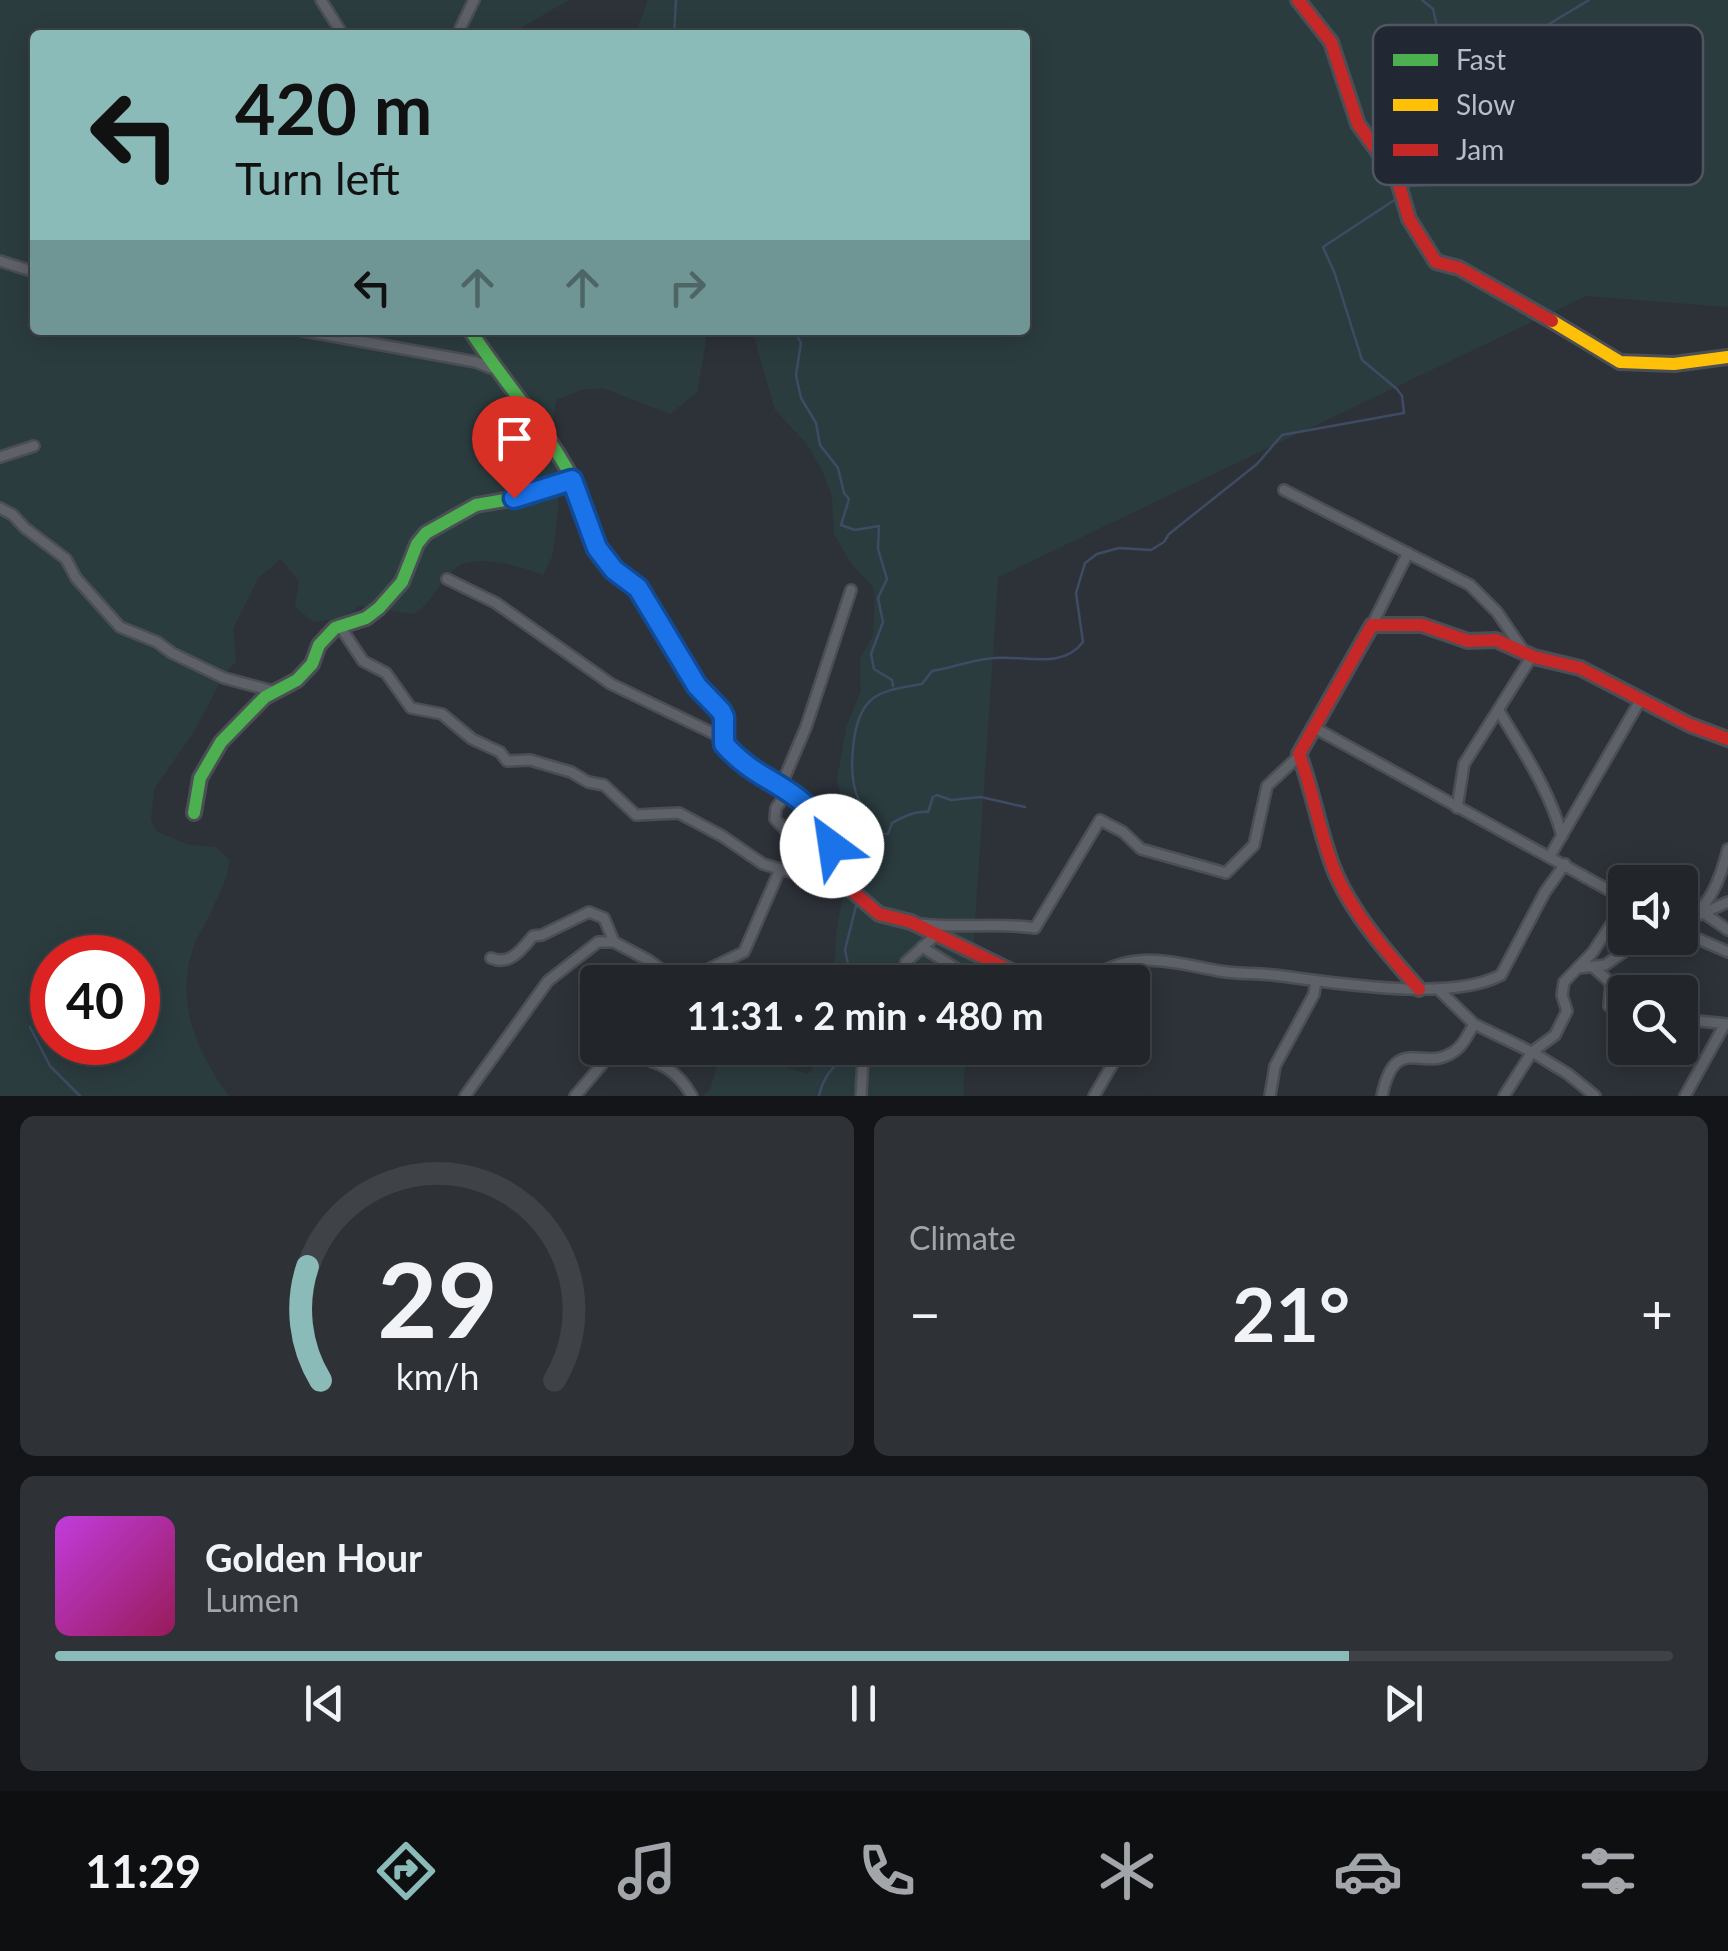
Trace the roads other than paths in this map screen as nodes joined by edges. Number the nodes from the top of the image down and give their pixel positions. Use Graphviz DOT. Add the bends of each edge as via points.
graph roads {
  1 [pos="321,0"];
  2 [pos="474,0"];
  3 [pos="1298,0"];
  4 [pos="341,30"];
  5 [pos="460,30"];
  6 [pos="1373,144"];
  7 [pos="1400,185"];
  8 [pos="0,261"];
  9 [pos="30,270"];
  10 [pos="340,335"];
  11 [pos="473,335"];
  12 [pos="1728,357"];
  13 [pos="496,371"];
  14 [pos="34,446"];
  15 [pos="0,457"];
  16 [pos="572,480"];
  17 [pos="1284,490"];
  18 [pos="0,508"];
  19 [pos="1408,554"];
  20 [pos="447,579"];
  21 [pos="851,590"];
  22 [pos="338,625"];
  23 [pos="1372,626"];
  24 [pos="1529,655"];
  25 [pos="273,691"];
  26 [pos="1641,699"];
  27 [pos="1499,711"];
  28 [pos="1314,727"];
  29 [pos="723,738"];
  30 [pos="1728,738"];
  31 [pos="1300,756"];
  32 [pos="785,788"];
  33 [pos="1458,808"];
  34 [pos="194,813"];
  35 [pos="823,825"];
  36 [pos="1562,836"];
  37 [pos="1728,849"];
  38 [pos="807,854"];
  39 [pos="1550,856"];
  40 [pos="1565,864"];
  41 [pos="781,870"];
  42 [pos="817,877"];
  43 [pos="850,889"];
  44 [pos="1608,891"];
  45 [pos="1728,902"];
  46 [pos="1728,913"];
  47 [pos="1700,916"];
  48 [pos="911,922"];
  49 [pos="1608,925"];
  50 [pos="1728,928"];
  51 [pos="936,935"];
  52 [pos="1698,938"];
  53 [pos="614,942"];
  54 [pos="922,946"];
  55 [pos="1728,952"];
  56 [pos="1619,955"];
  57 [pos="491,958"];
  58 [pos="655,965"];
  59 [pos="716,965"];
  60 [pos="905,965"];
  61 [pos="952,965"];
  62 [pos="999,965"];
  63 [pos="1112,965"];
  64 [pos="1593,967"];
  65 [pos="1578,968"];
  66 [pos="1608,980"];
  67 [pos="1316,981"];
  68 [pos="1419,989"];
  69 [pos="1439,990"];
  70 [pos="1698,1021"];
  71 [pos="1474,1024"];
  72 [pos="1726,1024"];
  73 [pos="1532,1052"];
  74 [pos="601,1065"];
  75 [pos="664,1065"];
  76 [pos="863,1065"];
  77 [pos="1112,1065"];
  78 [pos="1590,1094"];
  79 [pos="465,1096"];
  80 [pos="575,1096"];
  81 [pos="692,1096"];
  82 [pos="862,1096"];
  83 [pos="1094,1096"];
  84 [pos="1270,1096"];
  85 [pos="1382,1096"];
  86 [pos="1504,1096"];
  87 [pos="1685,1096"];
  1 -- 4 [label="street"];
  2 -- 5 [label="street"];
  3 -- 6 [label="street" via="1331,42 1358,124"];
  7 -- 12 [label="street" via="1409,219 1436,262 1460,268 1620,362"];
  8 -- 9 [label="street"];
  10 -- 13 [label="street"];
  11 -- 13 [label="street"];
  13 -- 16 [label="street"];
  14 -- 15 [label="street"];
  16 -- 22 [label="street" via="476,505 430,530 402,582 379,608"];
  16 -- 29 [label="street" via="597,548 638,588 697,686 721,711"];
  17 -- 19 [label="street"];
  18 -- 25 [label="street" via="66,559 120,627 224,678"];
  19 -- 23 [label="street"];
  19 -- 24 [label="street" via="1486,599"];
  20 -- 29 [label="street" via="496,603 611,684"];
  21 -- 32 [label="street"];
  22 -- 25 [label="street" via="298,680"];
  22 -- 41 [label="street" via="363,661 386,674 412,708 442,714 507,761 530,760 604,784 636,815 680,813"];
  23 -- 24 [label="street" via="1420,624 1468,641 1508,642"];
  23 -- 28 [label="street"];
  24 -- 26 [label="street" via="1582,669"];
  24 -- 27 [label="street"];
  25 -- 34 [label="street" via="221,742 200,778"];
  26 -- 30 [label="street"];
  26 -- 36 [label="street"];
  27 -- 33 [label="street" via="1464,764"];
  27 -- 36 [label="street" via="1528,756"];
  28 -- 31 [label="street"];
  28 -- 33 [label="street"];
  29 -- 32 [label="street"];
  31 -- 48 [label="street" via="1267,786 1254,845 1226,874 1141,849 1100,820 1035,928"];
  31 -- 68 [label="street" via="1334,868 1380,944"];
  32 -- 35 [label="street"];
  32 -- 38 [label="street" via="775,818"];
  33 -- 39 [label="street"];
  35 -- 38 [label="street" via="819,843"];
  35 -- 43 [label="street"];
  36 -- 39 [label="street"];
  37 -- 47 [label="street"];
  38 -- 41 [label="street"];
  38 -- 42 [label="street"];
  39 -- 40 [label="street"];
  40 -- 44 [label="street"];
  40 -- 69 [label="street" via="1501,975 1470,988"];
  41 -- 42 [label="street"];
  41 -- 59 [label="street" via="744,952"];
  42 -- 43 [label="street"];
  43 -- 48 [label="street" via="879,914"];
  45 -- 47 [label="street"];
  46 -- 50 [label="street"];
  47 -- 50 [label="street"];
  48 -- 51 [label="street"];
  49 -- 65 [label="street"];
  51 -- 54 [label="street"];
  51 -- 62 [label="street"];
  52 -- 55 [label="street"];
  53 -- 57 [label="street" via="604,918 589,912 534,936 508,961"];
  53 -- 58 [label="street"];
  53 -- 79 [label="street" via="598,942 548,980"];
  54 -- 60 [label="street"];
  54 -- 61 [label="street"];
  56 -- 64 [label="street"];
  63 -- 67 [label="street" via="1164,960"];
  64 -- 65 [label="street"];
  64 -- 66 [label="street"];
  65 -- 73 [label="street" via="1563,986 1566,1010 1558,1031"];
  67 -- 68 [label="street"];
  67 -- 84 [label="street" via="1276,1066"];
  68 -- 69 [label="street"];
  69 -- 71 [label="street"];
  70 -- 72 [label="street"];
  71 -- 73 [label="street"];
  71 -- 85 [label="street" via="1448,1055 1407,1056 1398,1063"];
  72 -- 87 [label="street"];
  73 -- 78 [label="street"];
  73 -- 86 [label="street"];
  74 -- 80 [label="street"];
  75 -- 81 [label="street"];
  76 -- 82 [label="street"];
  77 -- 83 [label="street"];
}
